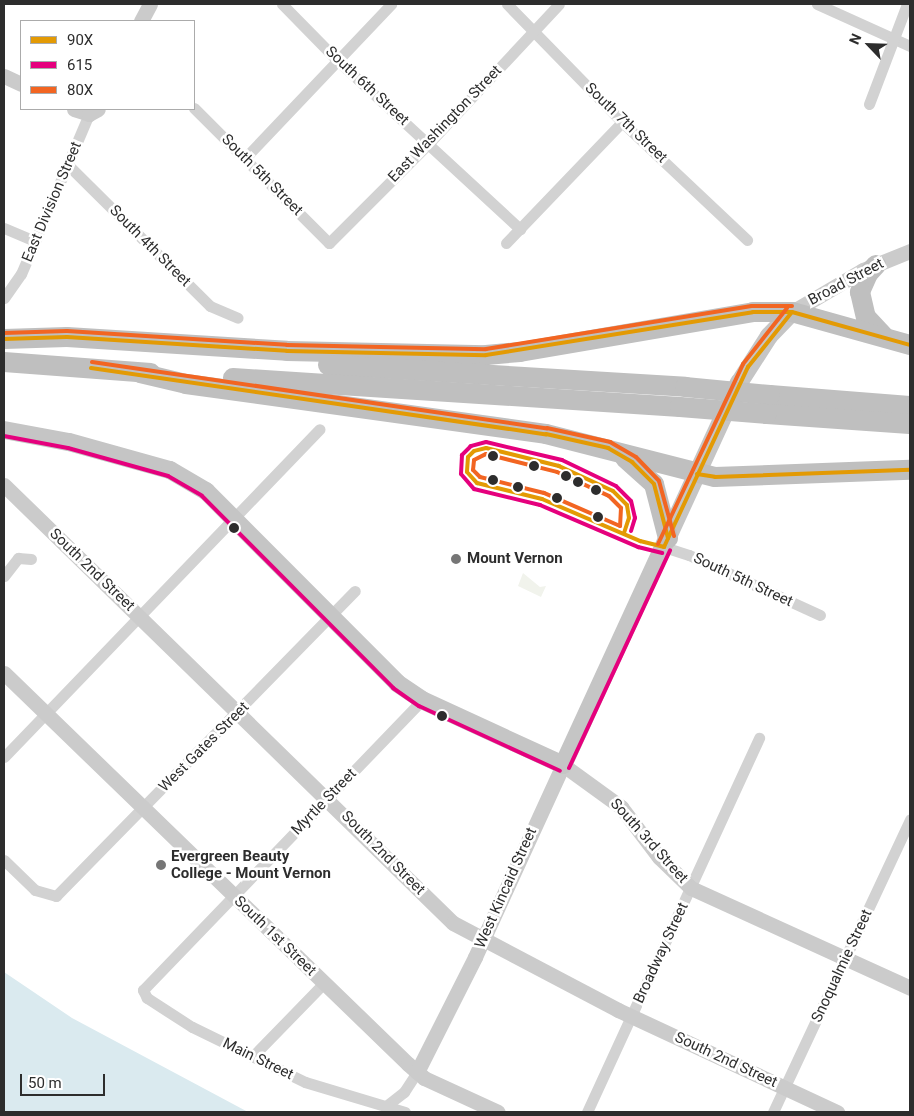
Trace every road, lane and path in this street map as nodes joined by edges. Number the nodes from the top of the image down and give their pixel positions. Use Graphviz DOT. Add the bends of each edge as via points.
graph roads {
  1 [pos="150,4"];
  2 [pos="282,4"];
  3 [pos="391,4"];
  4 [pos="507,4"];
  5 [pos="559,4"];
  6 [pos="817,4"];
  7 [pos="907,4"];
  8 [pos="142,20"];
  9 [pos="533,30"];
  10 [pos="892,38"];
  11 [pos="910,46"];
  12 [pos="338,61"];
  13 [pos="4,76"];
  14 [pos="20,84"];
  15 [pos="869,104"];
  16 [pos="195,109"];
  17 [pos="94,111"];
  18 [pos="622,122"];
  19 [pos="429,143"];
  20 [pos="246,157"];
  21 [pos="68,165"];
  22 [pos="4,228"];
  23 [pos="520,229"];
  24 [pos="747,240"];
  25 [pos="35,241"];
  26 [pos="329,242"];
  27 [pos="506,243"];
  28 [pos="910,251"];
  29 [pos="876,265"];
  30 [pos="4,298"];
  31 [pos="792,312"];
  32 [pos="238,318"];
  33 [pos="885,337"];
  34 [pos="4,339"];
  35 [pos="4,344"];
  36 [pos="910,345"];
  37 [pos="4,362"];
  38 [pos="140,372"];
  39 [pos="768,404"];
  40 [pos="910,406"];
  41 [pos="910,424"];
  42 [pos="320,429"];
  43 [pos="4,430"];
  44 [pos="608,448"];
  45 [pos="910,470"];
  46 [pos="697,474"];
  47 [pos="4,485"];
  48 [pos="235,520"];
  49 [pos="666,543"];
  50 [pos="32,559"];
  51 [pos="4,576"];
  52 [pos="355,591"];
  53 [pos="820,615"];
  54 [pos="139,616"];
  55 [pos="332,616"];
  56 [pos="4,673"];
  57 [pos="422,700"];
  58 [pos="45,713"];
  59 [pos="238,713"];
  60 [pos="759,738"];
  61 [pos="4,757"];
  62 [pos="563,765"];
  63 [pos="328,799"];
  64 [pos="143,808"];
  65 [pos="910,820"];
  66 [pos="4,860"];
  67 [pos="691,888"];
  68 [pos="233,895"];
  69 [pos="482,940"];
  70 [pos="844,959"];
  71 [pos="324,983"];
  72 [pos="910,988"];
  73 [pos="143,990"];
  74 [pos="631,1017"];
  75 [pos="252,1057"];
  76 [pos="418,1072"];
  77 [pos="784,1087"];
  78 [pos="386,1106"];
  79 [pos="405,1112"];
  80 [pos="498,1112"];
  81 [pos="587,1112"];
  82 [pos="773,1112"];
  83 [pos="837,1112"];
  1 -- 8 [label="street"];
  2 -- 12 [label="street, South 6th Street"];
  3 -- 12 [label="street"];
  4 -- 9 [label="street, South 7th Street"];
  5 -- 9 [label="street, East Washington Street"];
  6 -- 10 [label="street"];
  7 -- 10 [label="street"];
  9 -- 18 [label="street, South 7th Street"];
  9 -- 19 [label="street, East Washington Street"];
  10 -- 11 [label="street"];
  10 -- 15 [label="street" via="889,57"];
  12 -- 19 [label="street, South 6th Street"];
  12 -- 20 [label="street"];
  13 -- 14 [label="street"];
  16 -- 20 [label="street, South 5th Street"];
  17 -- 21 [label="street, East Division Street"];
  18 -- 23 [label="street"];
  18 -- 24 [label="street, South 7th Street"];
  19 -- 23 [label="street, South 6th Street"];
  19 -- 26 [label="street, East Washington Street"];
  20 -- 26 [label="street, South 5th Street"];
  21 -- 25 [label="street, East Division Street"];
  21 -- 32 [label="street, South 4th Street" via="210,306"];
  22 -- 25 [label="street"];
  23 -- 27 [label="street"];
  25 -- 30 [label="street, East Division Street" via="21,274"];
  28 -- 29 [label="street, Broad Street"];
  29 -- 31 [label="street, Broad Street"];
  29 -- 33 [label="highway" via="860,292 866,317"];
  31 -- 33 [label="highway"];
  31 -- 34 [label="highway" via="753,312 486,355 286,351 67,337"];
  31 -- 46 [label="main road, Broad Street" via="748,366"];
  33 -- 36 [label="highway"];
  35 -- 39 [label="highway, bridge" via="685,387"];
  37 -- 38 [label="highway"];
  38 -- 39 [label="highway, bridge" via="680,407"];
  38 -- 44 [label="highway" via="186,384 546,434"];
  39 -- 40 [label="highway"];
  39 -- 41 [label="highway"];
  42 -- 48 [label="street"];
  43 -- 48 [label="main road, South 3rd Street" via="69,442 170,470 206,491"];
  44 -- 46 [label="highway"];
  44 -- 49 [label="highway" via="632,462 654,484"];
  45 -- 46 [label="highway" via="716,477"];
  46 -- 49 [label="main road, Broad Street"];
  47 -- 54 [label="street, South 2nd Street"];
  48 -- 54 [label="street"];
  48 -- 55 [label="main road, South 3rd Street"];
  49 -- 53 [label="street, South 5th Street"];
  49 -- 62 [label="main road, West Kincaid Street"];
  50 -- 51 [label="street" via="18,558"];
  52 -- 55 [label="street, West Gates Street"];
  54 -- 58 [label="street"];
  54 -- 59 [label="street, South 2nd Street"];
  55 -- 57 [label="main road, South 3rd Street" via="397,683"];
  55 -- 59 [label="street, West Gates Street"];
  56 -- 58 [label="street, South 1st Street"];
  57 -- 62 [label="main road, South 3rd Street"];
  57 -- 63 [label="street, Myrtle Street"];
  58 -- 61 [label="street"];
  58 -- 64 [label="street, South 1st Street"];
  59 -- 63 [label="street, South 2nd Street"];
  59 -- 64 [label="street, West Gates Street"];
  60 -- 67 [label="street, Broadway Street"];
  62 -- 67 [label="street, South 3rd Street" via="621,807 659,857"];
  62 -- 69 [label="street, West Kincaid Street"];
  63 -- 68 [label="street, Myrtle Street"];
  63 -- 69 [label="street, South 2nd Street" via="453,922"];
  64 -- 66 [label="street, West Gates Street" via="59,894 50,896 35,890"];
  64 -- 68 [label="street, South 1st Street"];
  65 -- 70 [label="street, Snoqualmie Street"];
  67 -- 70 [label="street, South 3rd Street"];
  67 -- 74 [label="street, Broadway Street"];
  68 -- 71 [label="street, South 1st Street"];
  68 -- 73 [label="street, Myrtle Street"];
  69 -- 74 [label="street, South 2nd Street"];
  69 -- 76 [label="street, West Kincaid Street"];
  70 -- 72 [label="street, South 3rd Street"];
  70 -- 77 [label="street, Snoqualmie Street"];
  71 -- 75 [label="street"];
  71 -- 76 [label="street, South 1st Street"];
  73 -- 75 [label="street, Main Street" via="147,998 192,1028"];
  74 -- 77 [label="street, South 2nd Street"];
  74 -- 81 [label="street, Broadway Street"];
  75 -- 78 [label="street, Main Street" via="305,1082"];
  76 -- 78 [label="street, West Kincaid Street" via="404,1092"];
  76 -- 80 [label="street, South 1st Street"];
  77 -- 82 [label="street, Snoqualmie Street"];
  77 -- 83 [label="street, South 2nd Street"];
  78 -- 79 [label="street"];
}
